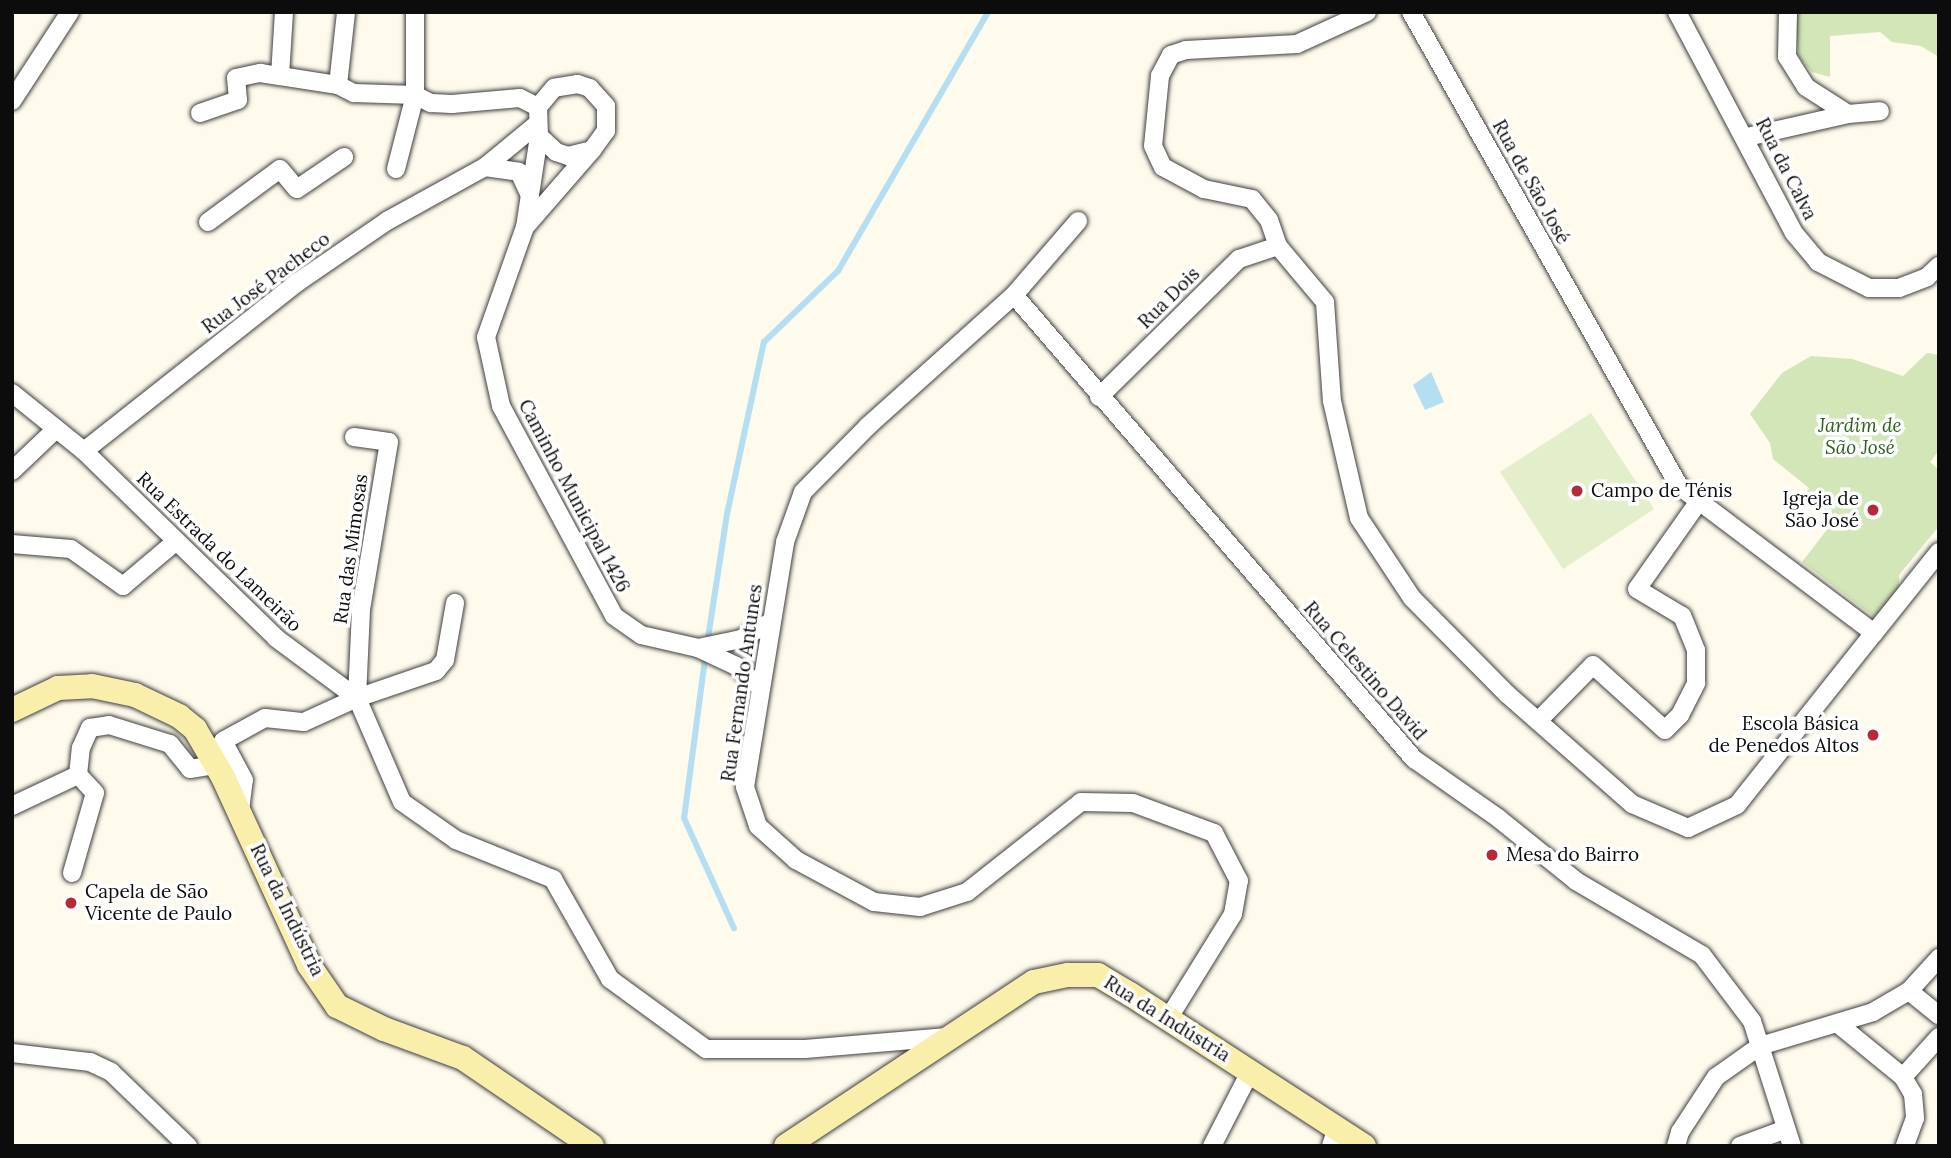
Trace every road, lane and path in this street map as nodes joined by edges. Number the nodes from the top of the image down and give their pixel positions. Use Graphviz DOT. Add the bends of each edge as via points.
graph roads {
  1 [pos="70,12"];
  2 [pos="284,12"];
  3 [pos="346,12"];
  4 [pos="415,12"];
  5 [pos="1367,12"];
  6 [pos="1411,12"];
  7 [pos="1677,12"];
  8 [pos="1788,12"];
  9 [pos="279,76"];
  10 [pos="338,85"];
  11 [pos="415,95"];
  12 [pos="12,100"];
  13 [pos="1880,111"];
  14 [pos="200,113"];
  15 [pos="1847,114"];
  16 [pos="538,123"];
  17 [pos="1746,137"];
  18 [pos="592,150"];
  19 [pos="344,157"];
  20 [pos="485,167"];
  21 [pos="396,169"];
  22 [pos="530,196"];
  23 [pos="1078,221"];
  24 [pos="208,222"];
  25 [pos="525,227"];
  26 [pos="1278,246"];
  27 [pos="1939,267"];
  28 [pos="1014,295"];
  29 [pos="12,393"];
  30 [pos="1099,397"];
  31 [pos="55,430"];
  32 [pos="354,437"];
  33 [pos="84,452"];
  34 [pos="12,471"];
  35 [pos="1699,501"];
  36 [pos="175,542"];
  37 [pos="12,544"];
  38 [pos="1938,556"];
  39 [pos="455,603"];
  40 [pos="770,622"];
  41 [pos="1874,633"];
  42 [pos="698,648"];
  43 [pos="759,686"];
  44 [pos="357,698"];
  45 [pos="12,710"];
  46 [pos="1538,721"];
  47 [pos="216,765"];
  48 [pos="78,775"];
  49 [pos="12,806"];
  50 [pos="240,811"];
  51 [pos="72,873"];
  52 [pos="1939,958"];
  53 [pos="1909,991"];
  54 [pos="1939,1015"];
  55 [pos="1168,1018"];
  56 [pos="1838,1023"];
  57 [pos="947,1037"];
  58 [pos="1939,1037"];
  59 [pos="1760,1046"];
  60 [pos="12,1053"];
  61 [pos="1250,1072"];
  62 [pos="1903,1077"];
  63 [pos="1334,1137"];
  64 [pos="1789,1137"];
  65 [pos="188,1146"];
  66 [pos="592,1146"];
  67 [pos="786,1146"];
  68 [pos="1212,1146"];
  69 [pos="1364,1146"];
  70 [pos="1676,1146"];
  71 [pos="1740,1146"];
  72 [pos="1905,1146"];
  1 -- 12 [label="street"];
  2 -- 9 [label="street"];
  3 -- 10 [label="street"];
  4 -- 11 [label="street"];
  5 -- 26 [label="street" via="1297,44 1186,50 1171,55 1160,76 1153,146 1163,167 1204,189 1252,199 1269,220"];
  6 -- 35 [label="street, Rua de São José" via="1679,486"];
  7 -- 17 [label="street, Rua da Calva"];
  8 -- 15 [label="street" via="1787,57 1806,86"];
  9 -- 10 [label="street"];
  9 -- 14 [label="street" via="260,73 236,78 238,100"];
  10 -- 11 [label="street" via="354,93"];
  11 -- 16 [label="street" via="431,103 452,104 520,98"];
  11 -- 21 [label="street"];
  13 -- 15 [label="street"];
  15 -- 17 [label="street"];
  16 -- 18 [label="street" via="556,152 568,156"];
  16 -- 18 [label="street, Rua José Pacheco" via="544,96 565,84 590,88 599,96 608,118 607,131"];
  16 -- 20 [label="street, Rua José Pacheco"];
  16 -- 22 [label="street, Caminho Municipal 1426"];
  17 -- 27 [label="street, Rua da Calva" via="1794,233 1818,262 1869,288 1899,288"];
  18 -- 25 [label="street, Caminho Municipal 1426"];
  19 -- 24 [label="street" via="297,189 280,169"];
  20 -- 22 [label="street" via="519,172"];
  20 -- 33 [label="street, Rua José Pacheco" via="387,221 298,282"];
  22 -- 25 [label="street, Caminho Municipal 1426"];
  23 -- 28 [label="street"];
  25 -- 42 [label="street, Caminho Municipal 1426" via="486,337 501,405 614,616 641,635"];
  26 -- 30 [label="street, Rua Dois" via="1239,259"];
  26 -- 46 [label="street" via="1325,302 1332,401 1359,518 1412,598"];
  28 -- 30 [label="street, Rua Celestino David"];
  28 -- 40 [label="street, Rua Fernando Antunes" via="868,426 803,492 785,542"];
  29 -- 31 [label="street, Rua Estrada do Lameirão"];
  30 -- 59 [label="street, Rua Celestino David" via="1414,760 1498,818 1576,881 1702,955 1752,1021"];
  31 -- 33 [label="street, Rua Estrada do Lameirão"];
  31 -- 34 [label="street"];
  32 -- 44 [label="street, Rua das Mimosas" via="389,442 361,610"];
  33 -- 36 [label="street, Rua Estrada do Lameirão"];
  35 -- 41 [label="street, Rua de São José"];
  35 -- 46 [label="street" via="1637,589 1682,616 1696,650 1696,683 1679,715 1665,730 1592,665"];
  36 -- 37 [label="street" via="123,586 71,549"];
  36 -- 44 [label="street, Rua Estrada do Lameirão" via="276,638"];
  38 -- 41 [label="street"];
  39 -- 44 [label="street" via="445,660 436,671"];
  40 -- 42 [label="street, Caminho Municipal 1426" via="741,639"];
  40 -- 43 [label="street, Rua Fernando Antunes"];
  41 -- 46 [label="street" via="1737,805 1688,828 1632,804"];
  42 -- 43 [label="street, Caminho Municipal 1426" via="736,666"];
  43 -- 55 [label="street, Rua Fernando Antunes" via="745,787 758,825 796,860 874,902 920,907 967,892 1081,802 1133,803 1214,833 1238,881 1233,914"];
  44 -- 50 [label="street" via="304,722 264,718 223,741 244,780"];
  44 -- 57 [label="street" via="402,802 456,840 553,879 610,979 706,1049 804,1049"];
  45 -- 47 [label="street, Rua da Indústria" via="58,688 92,686 135,695 195,729"];
  47 -- 48 [label="street" via="190,769 170,744 109,725 90,727 81,748"];
  47 -- 50 [label="street, Rua da Indústria"];
  48 -- 49 [label="street"];
  48 -- 51 [label="street" via="95,793"];
  50 -- 66 [label="street, Rua da Indústria" via="309,965 337,1006 463,1058"];
  52 -- 53 [label="street"];
  53 -- 54 [label="street"];
  53 -- 56 [label="street" via="1873,1012"];
  55 -- 57 [label="street, Rua da Indústria" via="1098,975 1069,975 1034,982"];
  55 -- 61 [label="street, Rua da Indústria"];
  56 -- 59 [label="street"];
  56 -- 62 [label="street"];
  57 -- 67 [label="street, Rua da Indústria"];
  58 -- 62 [label="street"];
  59 -- 64 [label="street, Rua Celestino David"];
  59 -- 70 [label="street" via="1716,1077"];
  60 -- 65 [label="street" via="90,1062 111,1072"];
  61 -- 63 [label="street, Rua da Indústria"];
  61 -- 68 [label="street"];
  62 -- 72 [label="street" via="1913,1094 1914,1118"];
  63 -- 69 [label="street, Rua da Indústria"];
  64 -- 71 [label="street"];
}
